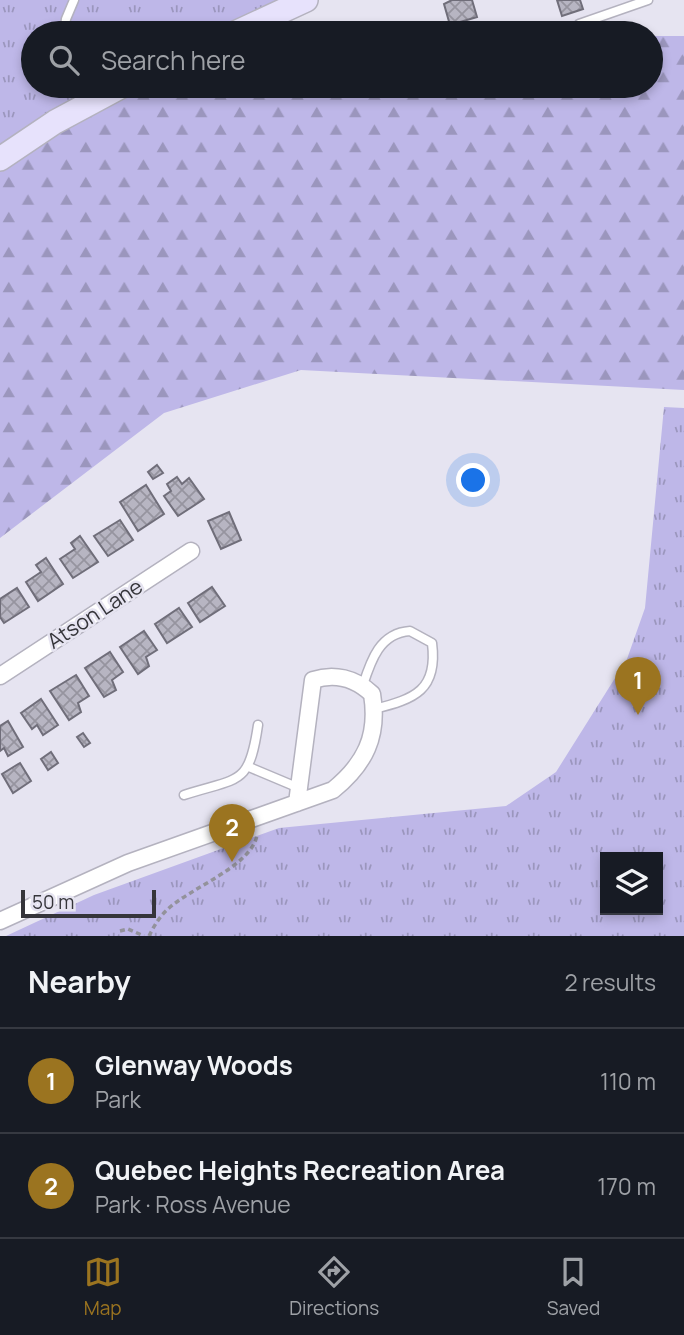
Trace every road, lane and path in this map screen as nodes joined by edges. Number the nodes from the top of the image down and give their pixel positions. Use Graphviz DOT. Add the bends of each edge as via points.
graph roads {
  1 [pos="74,0"];
  2 [pos="306,0"];
  3 [pos="648,0"];
  4 [pos="68,21"];
  5 [pos="261,21"];
  6 [pos="588,21"];
  7 [pos="80,98"];
  8 [pos="0,159"];
  9 [pos="191,551"];
  10 [pos="0,676"];
  11 [pos="363,685"];
  12 [pos="374,709"];
  13 [pos="258,725"];
  14 [pos="249,767"];
  15 [pos="184,795"];
  16 [pos="298,795"];
  17 [pos="257,831"];
  18 [pos="0,921"];
  19 [pos="120,931"];
  20 [pos="146,936"];
  1 -- 4 [label="lane"];
  2 -- 5 [label="street"];
  3 -- 6 [label="lane"];
  7 -- 8 [label="street"];
  9 -- 10 [label="street, Atson Lane"];
  11 -- 12 [label="street" via="372,694"];
  11 -- 12 [label="lane" via="378,648 390,636 410,631 432,643 432,674 422,690 404,702"];
  11 -- 16 [label="street" via="327,676 313,680"];
  12 -- 16 [label="street" via="374,736 351,775 333,790"];
  13 -- 14 [label="lane"];
  14 -- 15 [label="lane" via="239,778"];
  14 -- 16 [label="lane"];
  16 -- 18 [label="street" via="128,863"];
  17 -- 20 [label="path" via="256,844 218,877 170,907"];
  19 -- 20 [label="path"];
}
